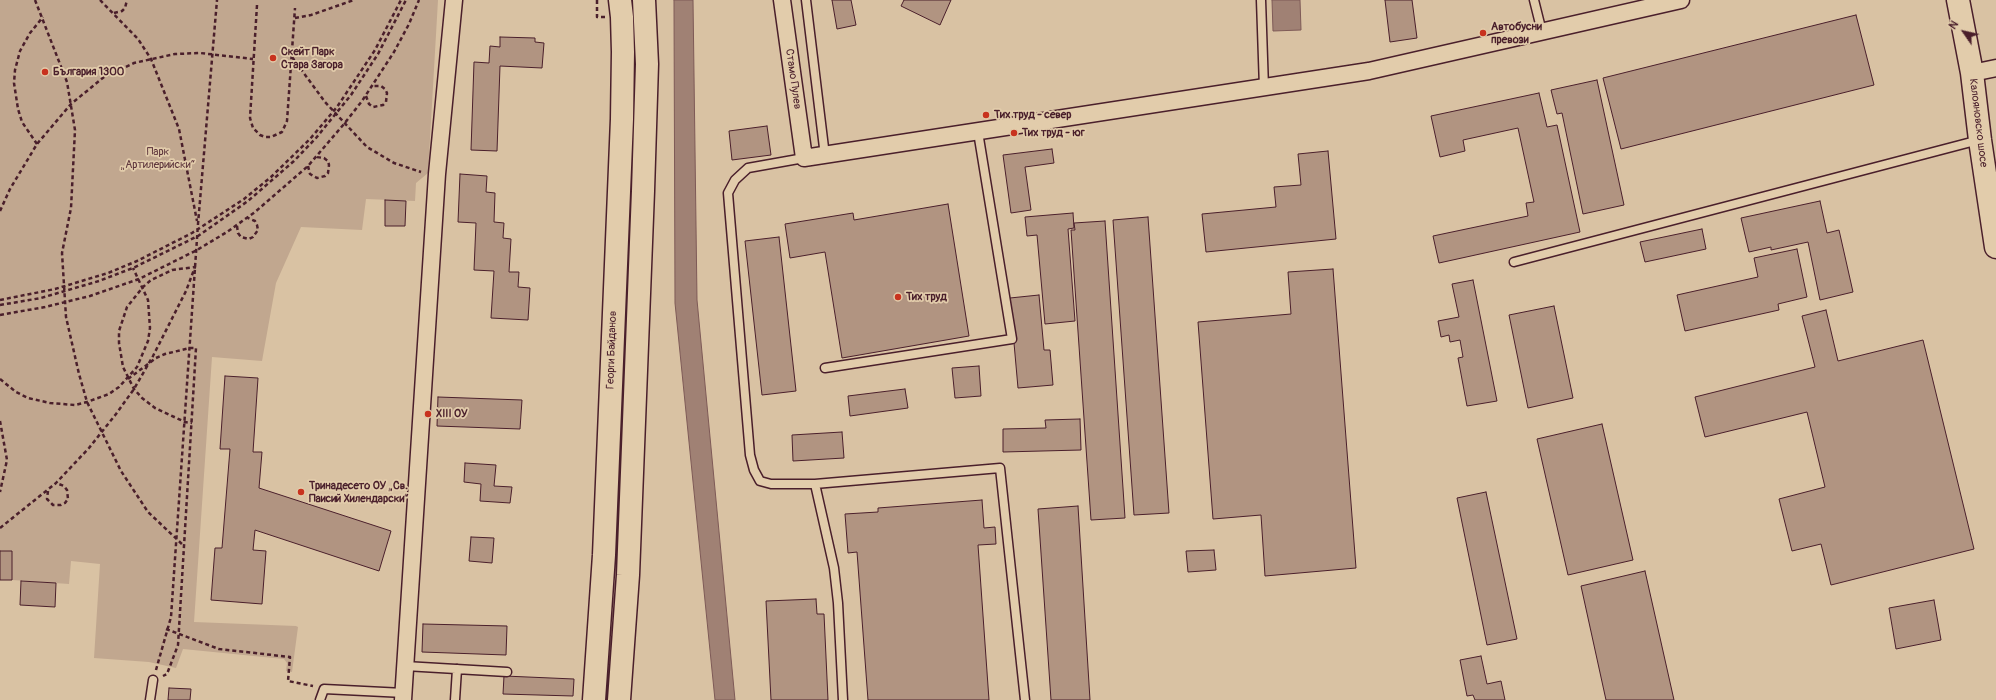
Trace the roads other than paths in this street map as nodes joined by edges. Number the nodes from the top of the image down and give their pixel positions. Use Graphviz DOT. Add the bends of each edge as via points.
graph roads {
  1 [pos="454,0"];
  2 [pos="620,0"];
  3 [pos="644,0"];
  4 [pos="782,0"];
  5 [pos="806,0"];
  6 [pos="1261,0"];
  7 [pos="1534,0"];
  8 [pos="1682,0"];
  9 [pos="1958,0"];
  10 [pos="1542,32"];
  11 [pos="1996,68"];
  12 [pos="1972,73"];
  13 [pos="1264,88"];
  14 [pos="978,132"];
  15 [pos="1980,140"];
  16 [pos="825,156"];
  17 [pos="804,158"];
  18 [pos="1996,247"];
  19 [pos="1514,262"];
  20 [pos="825,368"];
  21 [pos="815,484"];
  22 [pos="405,666"];
  23 [pos="457,669"];
  24 [pos="506,672"];
  25 [pos="153,680"];
  26 [pos="403,697"];
  27 [pos="150,700"];
  28 [pos="320,700"];
  29 [pos="455,700"];
  30 [pos="594,700"];
  31 [pos="619,700"];
  32 [pos="843,700"];
  33 [pos="1026,700"];
  1 -- 22 [label="street" via="437,174"];
  2 -- 30 [label="main road, Георги Байданов" via="623,33 622,112 604,555"];
  3 -- 31 [label="main road" via="648,64 644,191 628,575"];
  4 -- 17 [label="street, Стамо Пулев"];
  5 -- 16 [label="lane"];
  6 -- 13 [label="lane"];
  7 -- 10 [label="lane"];
  8 -- 10 [label="street"];
  9 -- 12 [label="main road, Калояновско шосе"];
  10 -- 13 [label="street" via="1369,71"];
  11 -- 12 [label="street"];
  12 -- 15 [label="main road, Калояновско шосе"];
  13 -- 14 [label="street"];
  14 -- 16 [label="street"];
  14 -- 20 [label="lane" via="1012,339"];
  15 -- 18 [label="main road, Калояновско шосе"];
  15 -- 19 [label="lane"];
  16 -- 17 [label="street"];
  17 -- 21 [label="lane" via="748,168 735,180 728,193 750,455 754,470 760,481 771,484"];
  21 -- 32 [label="lane" via="834,568"];
  21 -- 33 [label="lane" via="1000,468"];
  22 -- 23 [label="lane"];
  22 -- 26 [label="street"];
  23 -- 24 [label="lane"];
  23 -- 29 [label="lane"];
  25 -- 27 [label="lane"];
  26 -- 28 [label="lane" via="324,689"];
}
